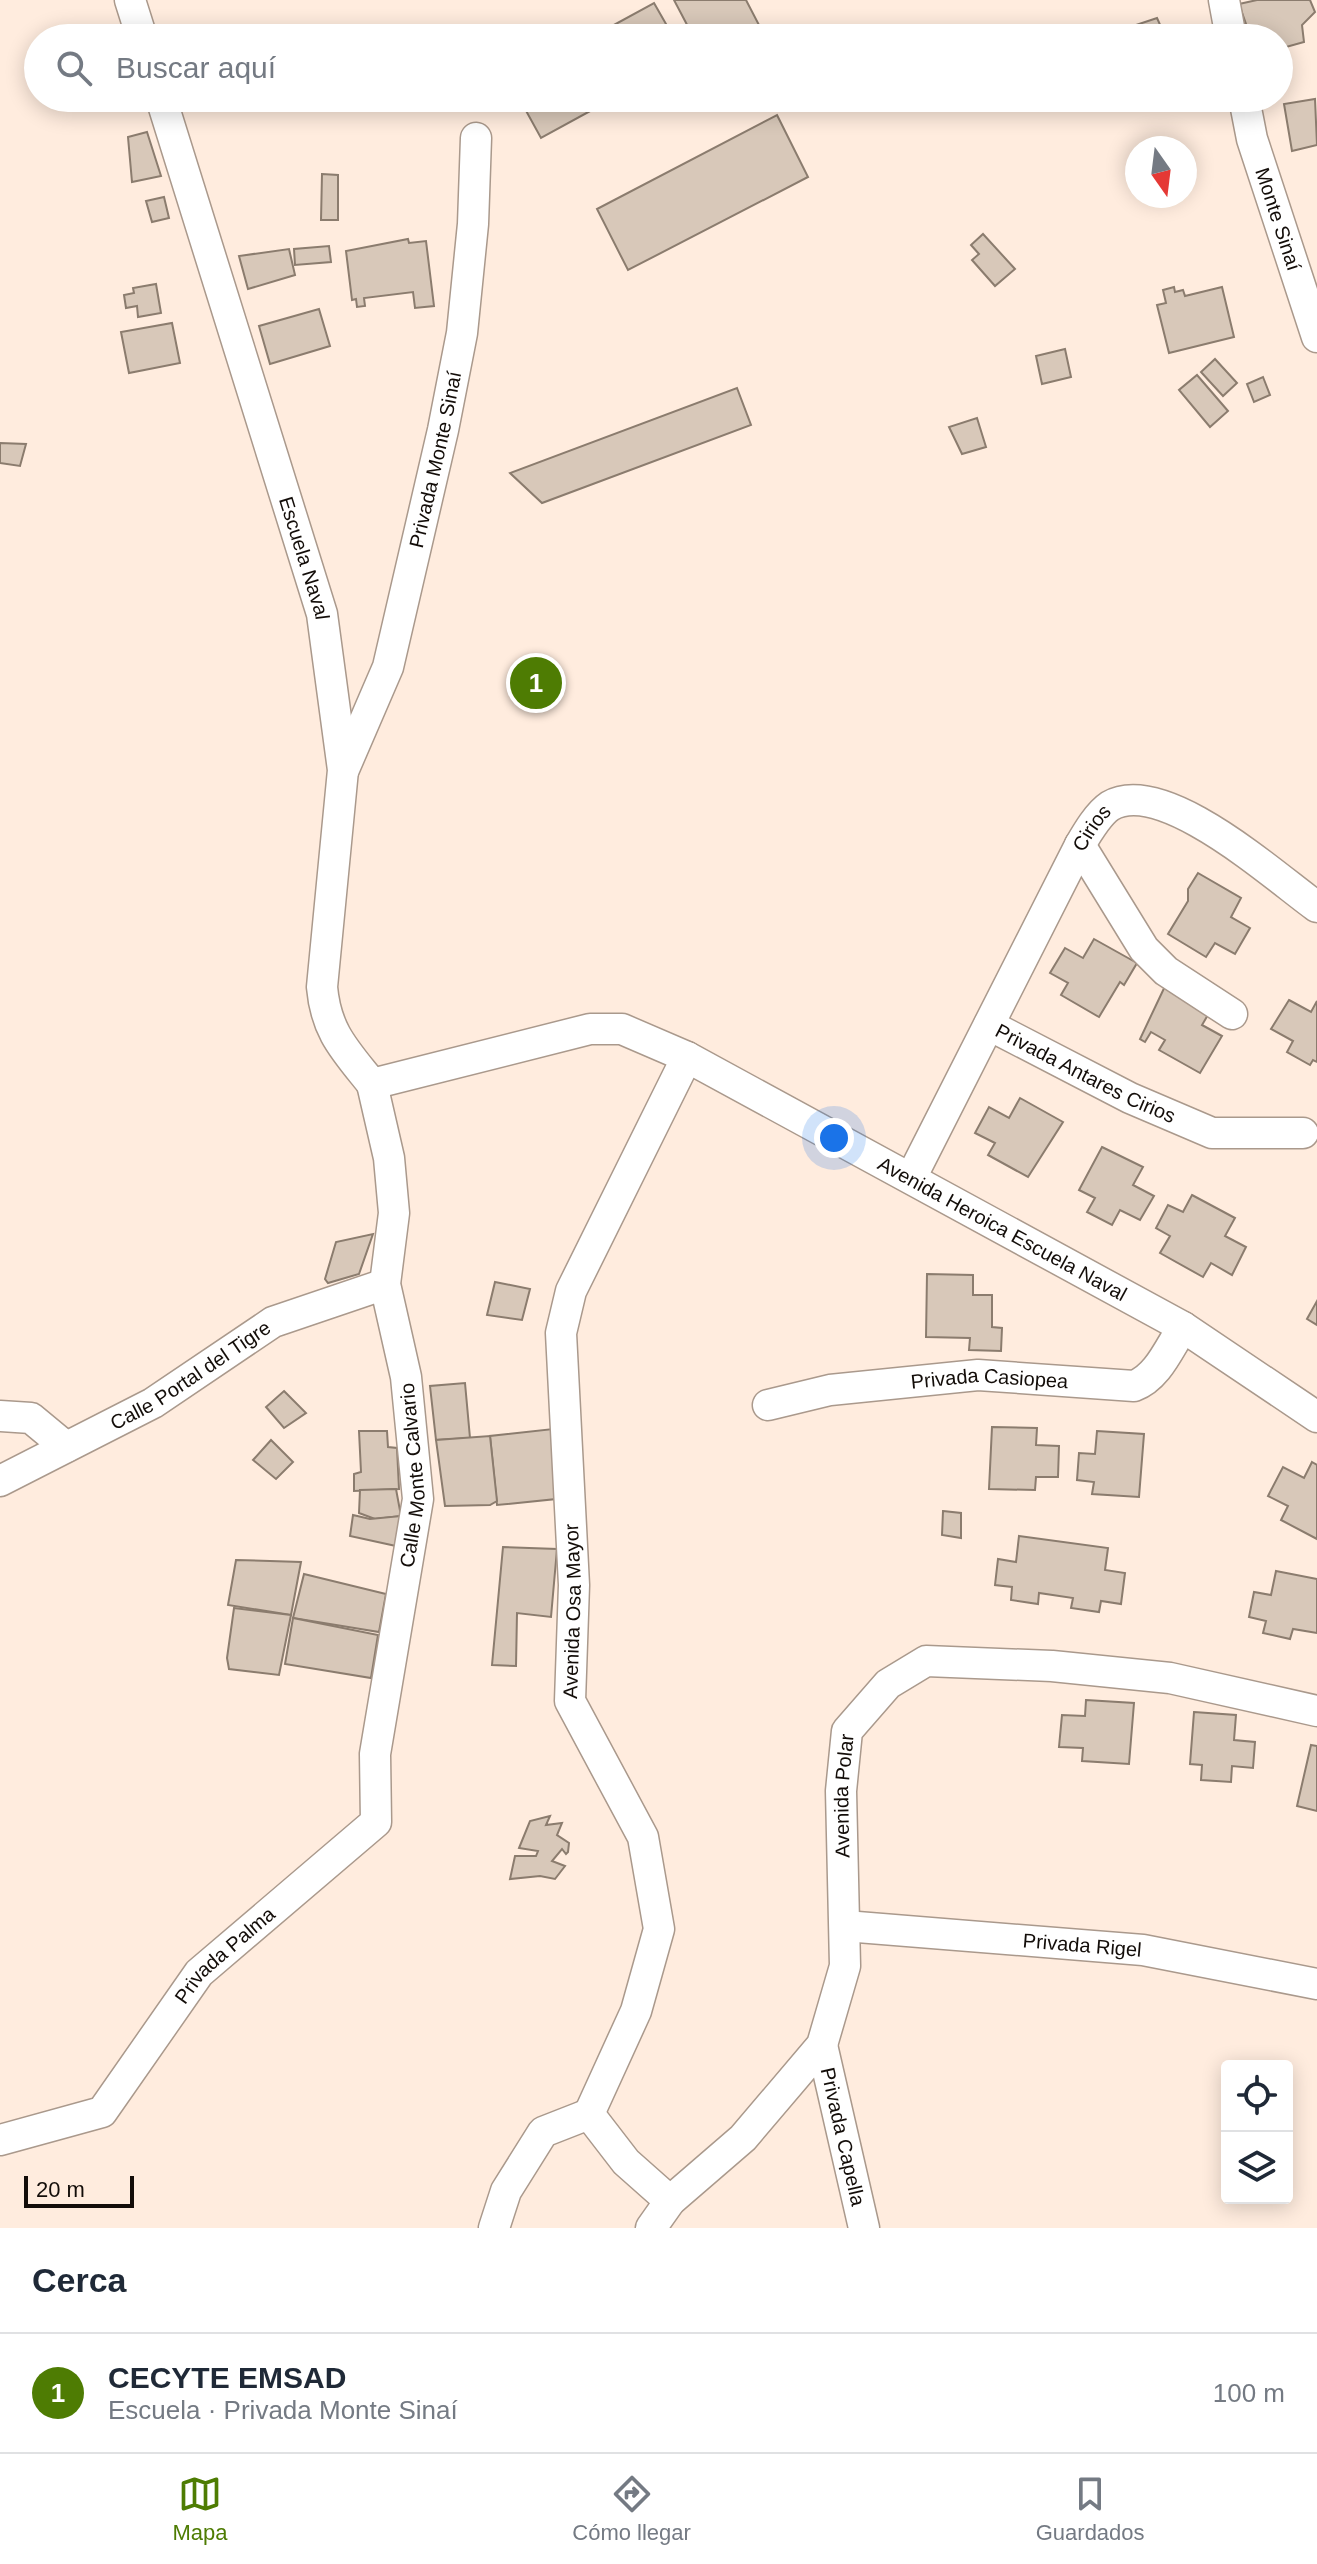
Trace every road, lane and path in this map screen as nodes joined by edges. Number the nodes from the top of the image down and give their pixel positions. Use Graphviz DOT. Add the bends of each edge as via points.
graph roads {
  1 [pos="130,0"];
  2 [pos="1224,0"];
  3 [pos="138,24"];
  4 [pos="1228,24"];
  5 [pos="165,112"];
  6 [pos="1247,112"];
  7 [pos="476,138"];
  8 [pos="1317,337"];
  9 [pos="343,770"];
  10 [pos="1080,845"];
  11 [pos="1317,907"];
  12 [pos="1232,1014"];
  13 [pos="989,1025"];
  14 [pos="687,1057"];
  15 [pos="372,1084"];
  16 [pos="1303,1133"];
  17 [pos="911,1178"];
  18 [pos="385,1284"];
  19 [pos="1183,1327"];
  20 [pos="768,1405"];
  21 [pos="0,1416"];
  22 [pos="1317,1417"];
  23 [pos="66,1447"];
  24 [pos="0,1481"];
  25 [pos="1317,1711"];
  26 [pos="376,1822"];
  27 [pos="845,1926"];
  28 [pos="1317,1984"];
  29 [pos="822,2045"];
  30 [pos="589,2114"];
  31 [pos="0,2140"];
  32 [pos="670,2201"];
  33 [pos="494,2228"];
  34 [pos="651,2228"];
  35 [pos="864,2228"];
  1 -- 3 [label="street"];
  2 -- 4 [label="street"];
  5 -- 9 [label="street, Escuela Naval" via="322,614"];
  6 -- 8 [label="street, Monte Sinaí"];
  7 -- 9 [label="street, Privada Monte Sinaí" via="462,333 443,430 388,667"];
  9 -- 15 [label="street, Escuela Naval" via="322,987 331,1034"];
  10 -- 11 [label="street, Cirios" via="1109,807 1138,799 1185,813"];
  10 -- 12 [label="street" via="1144,949 1166,971"];
  10 -- 13 [label="street, Cirios"];
  13 -- 16 [label="street, Privada Antares Cirios" via="1130,1098 1212,1133"];
  13 -- 17 [label="street, Privada Antares Cirios"];
  14 -- 15 [label="street, Avenida Heroica Escuela Naval" via="608,1027"];
  14 -- 17 [label="street, Avenida Heroica Escuela Naval"];
  14 -- 30 [label="street, Avenida Osa Mayor" via="571,1291 561,1333 574,1585 570,1701 643,1837 659,1929 636,2011"];
  15 -- 18 [label="street, Calle Monte Calvario" via="389,1158 394,1213"];
  17 -- 19 [label="street, Avenida Heroica Escuela Naval"];
  18 -- 23 [label="street, Calle Portal del Tigre" via="273,1322 153,1403"];
  18 -- 26 [label="street, Calle Monte Calvario" via="406,1377 418,1499 375,1754"];
  19 -- 20 [label="street, Privada Casiopea" via="1154,1373 1134,1386 978,1375 830,1390"];
  19 -- 22 [label="street, Avenida Heroica Escuela Naval"];
  21 -- 23 [label="street" via="31,1418"];
  23 -- 24 [label="street, Calle Portal del Tigre"];
  25 -- 27 [label="street, Avenida Polar" via="1170,1678 926,1661 888,1684 847,1731 841,1791"];
  26 -- 31 [label="street, Privada Palma" via="199,1973 102,2112"];
  27 -- 28 [label="street, Privada Rigel" via="1143,1950"];
  27 -- 29 [label="street, Avenida Polar" via="845,1966"];
  29 -- 32 [label="street, Avenida Polar" via="743,2138"];
  29 -- 35 [label="street, Privada Capella"];
  30 -- 32 [label="street" via="626,2162"];
  30 -- 33 [label="street" via="543,2132 506,2191"];
  32 -- 34 [label="street, Avenida Polar"];
}
